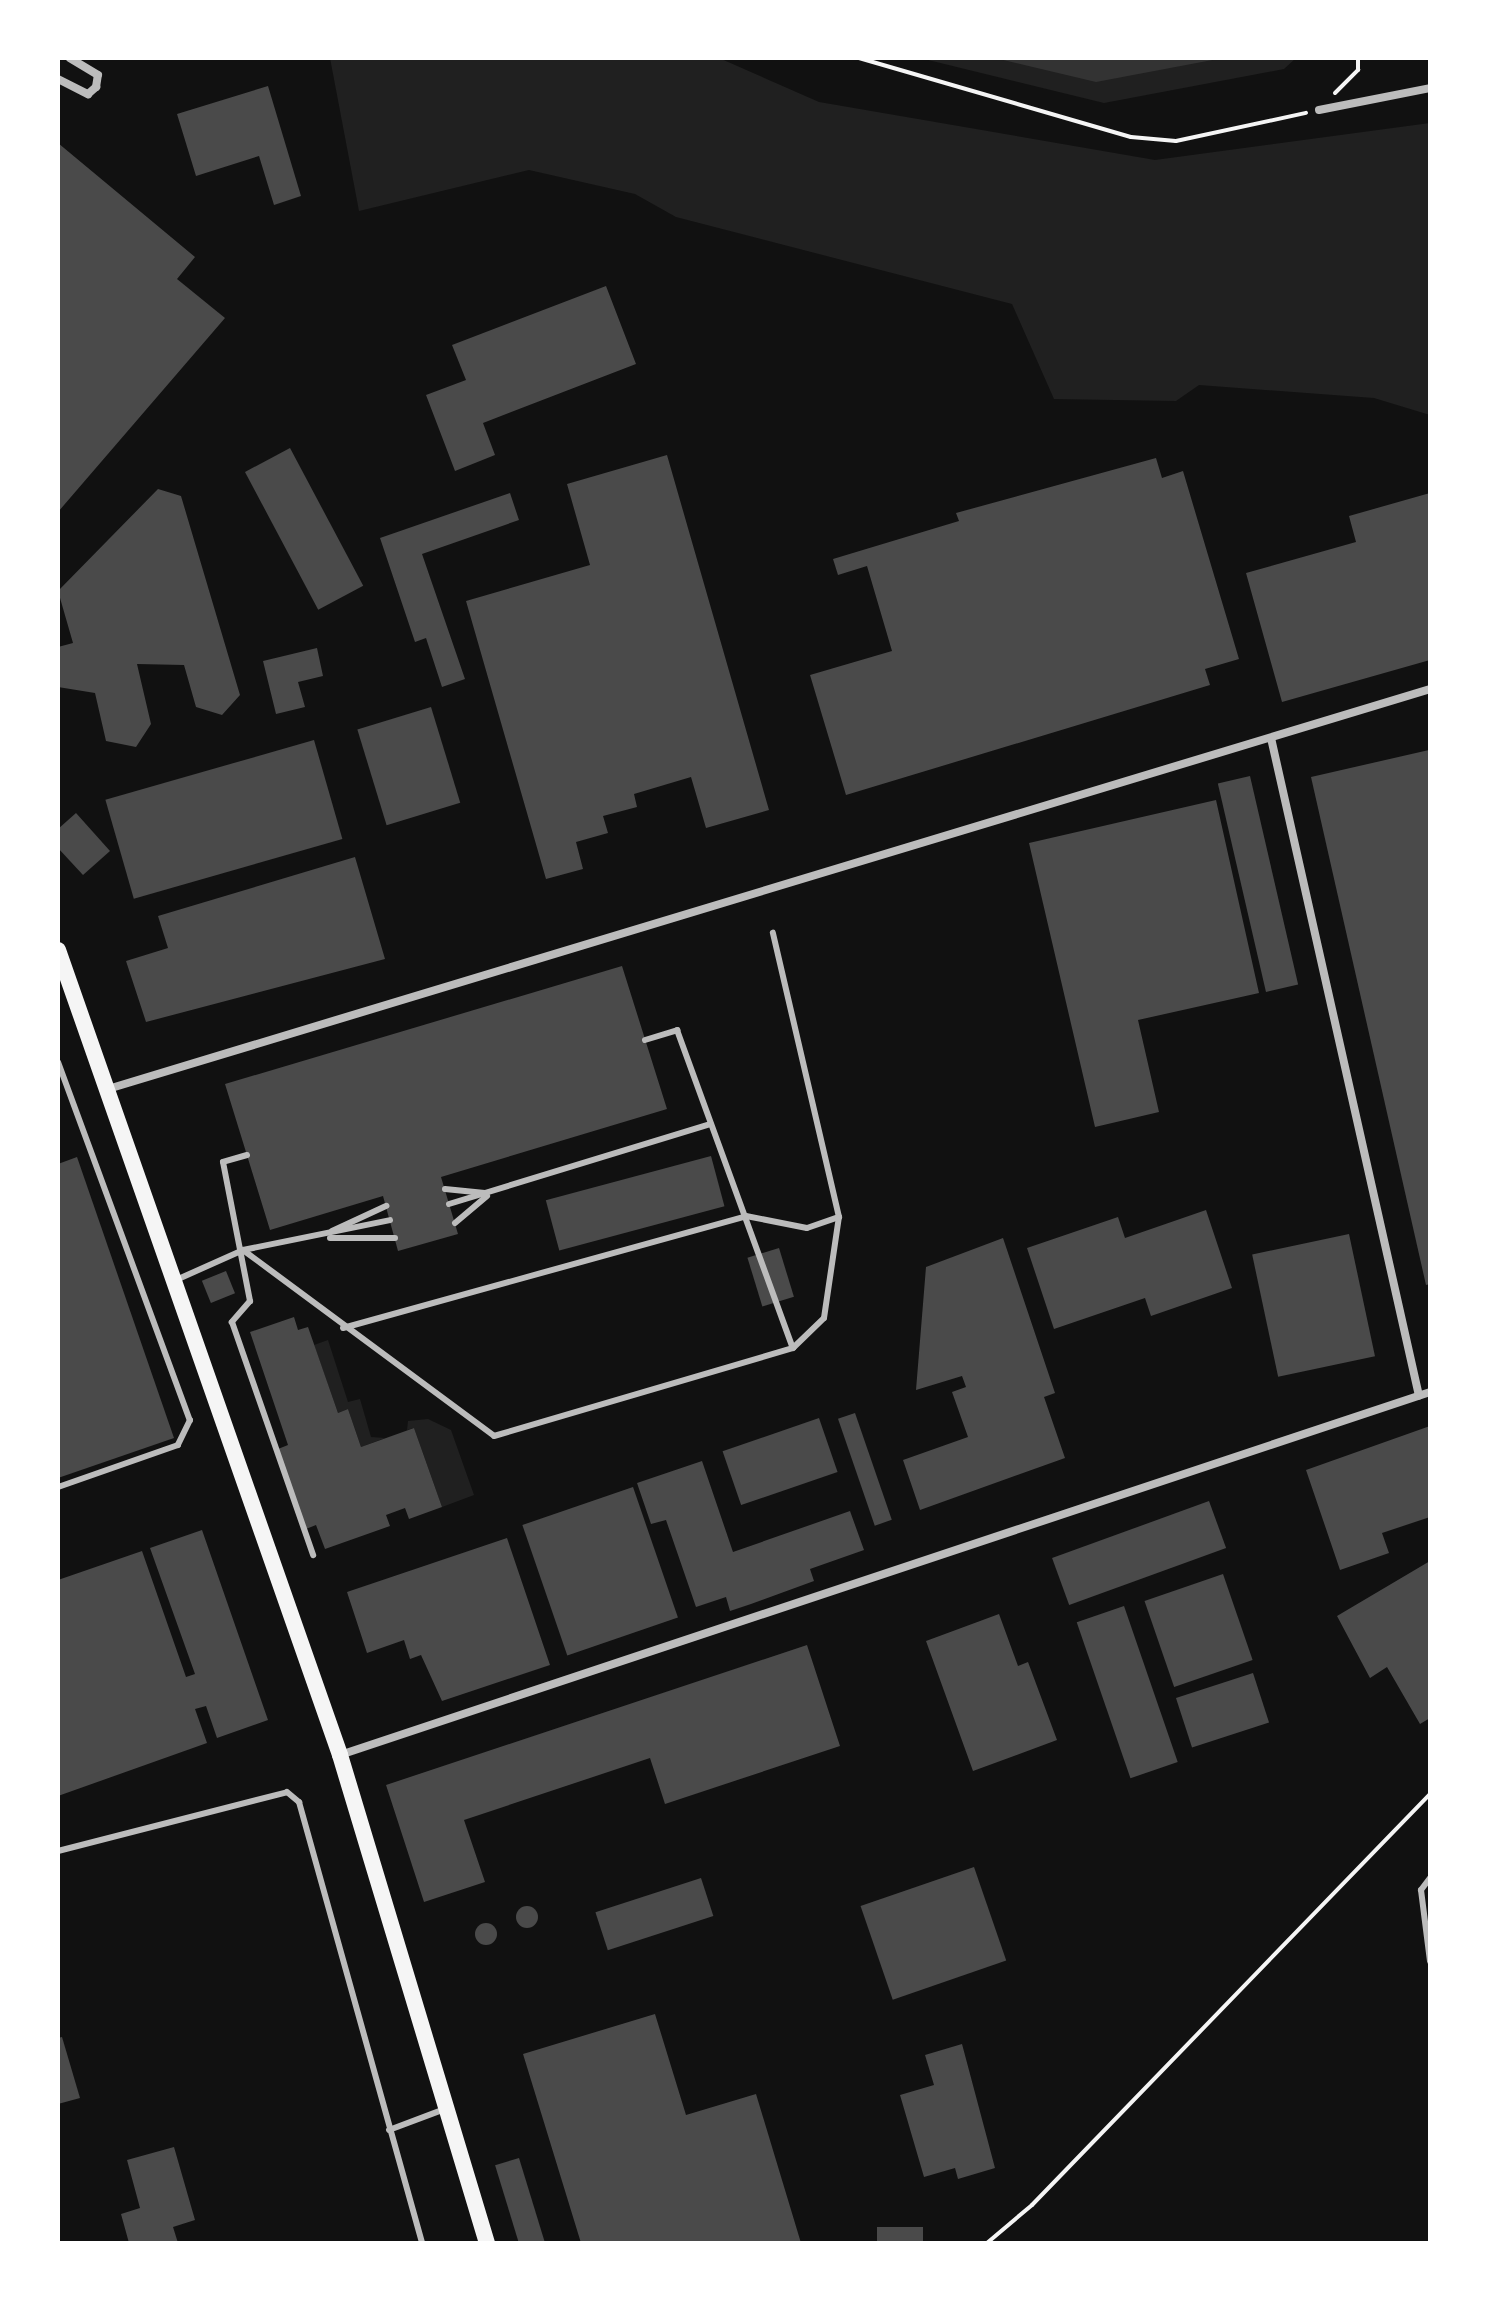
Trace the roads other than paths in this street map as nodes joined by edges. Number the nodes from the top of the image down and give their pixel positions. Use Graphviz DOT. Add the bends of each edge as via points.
graph roads {
  1 [pos="70,58"];
  2 [pos="58,79"];
  3 [pos="1430,88"];
  4 [pos="1319,110"];
  5 [pos="1430,689"];
  6 [pos="1271,738"];
  7 [pos="773,933"];
  8 [pos="58,950"];
  9 [pos="645,1040"];
  10 [pos="58,1062"];
  11 [pos="108,1089"];
  12 [pos="710,1124"];
  13 [pos="247,1155"];
  14 [pos="445,1189"];
  15 [pos="490,1193"];
  16 [pos="449,1204"];
  17 [pos="386,1206"];
  18 [pos="746,1216"];
  19 [pos="839,1217"];
  20 [pos="390,1220"];
  21 [pos="455,1223"];
  22 [pos="318,1237"];
  23 [pos="395,1238"];
  24 [pos="243,1250"];
  25 [pos="176,1280"];
  26 [pos="343,1328"];
  27 [pos="793,1348"];
  28 [pos="1430,1392"];
  29 [pos="1419,1396"];
  30 [pos="58,1487"];
  31 [pos="313,1555"];
  32 [pos="340,1755"];
  33 [pos="58,1851"];
  34 [pos="1430,1878"];
  35 [pos="1430,1961"];
  36 [pos="446,2108"];
  37 [pos="389,2130"];
  38 [pos="422,2243"];
  39 [pos="487,2243"];
  1 -- 2 [label="street" via="98,75 96,87 88,94"];
  3 -- 4 [label="street"];
  5 -- 6 [label="street"];
  6 -- 11 [label="street"];
  6 -- 29 [label="street"];
  7 -- 19 [label="lane"];
  8 -- 11 [label="main road"];
  9 -- 12 [label="lane" via="677,1030"];
  10 -- 30 [label="lane" via="190,1420 178,1445"];
  11 -- 25 [label="main road"];
  12 -- 15 [label="lane"];
  12 -- 18 [label="lane"];
  13 -- 24 [label="lane" via="223,1162"];
  14 -- 15 [label="lane"];
  15 -- 16 [label="lane"];
  15 -- 21 [label="lane"];
  17 -- 22 [label="lane"];
  18 -- 19 [label="lane" via="807,1228"];
  18 -- 26 [label="lane"];
  18 -- 27 [label="lane"];
  19 -- 27 [label="lane" via="824,1318"];
  20 -- 22 [label="lane"];
  22 -- 23 [label="lane"];
  22 -- 24 [label="lane"];
  24 -- 25 [label="lane"];
  24 -- 26 [label="lane"];
  24 -- 31 [label="lane" via="250,1301 232,1322"];
  25 -- 32 [label="main road"];
  26 -- 27 [label="lane" via="494,1436"];
  28 -- 29 [label="street"];
  29 -- 32 [label="street"];
  32 -- 36 [label="main road"];
  33 -- 37 [label="lane" via="287,1792 299,1802"];
  34 -- 35 [label="lane" via="1421,1890"];
  36 -- 37 [label="lane"];
  36 -- 39 [label="main road"];
  37 -- 38 [label="lane"];
}
